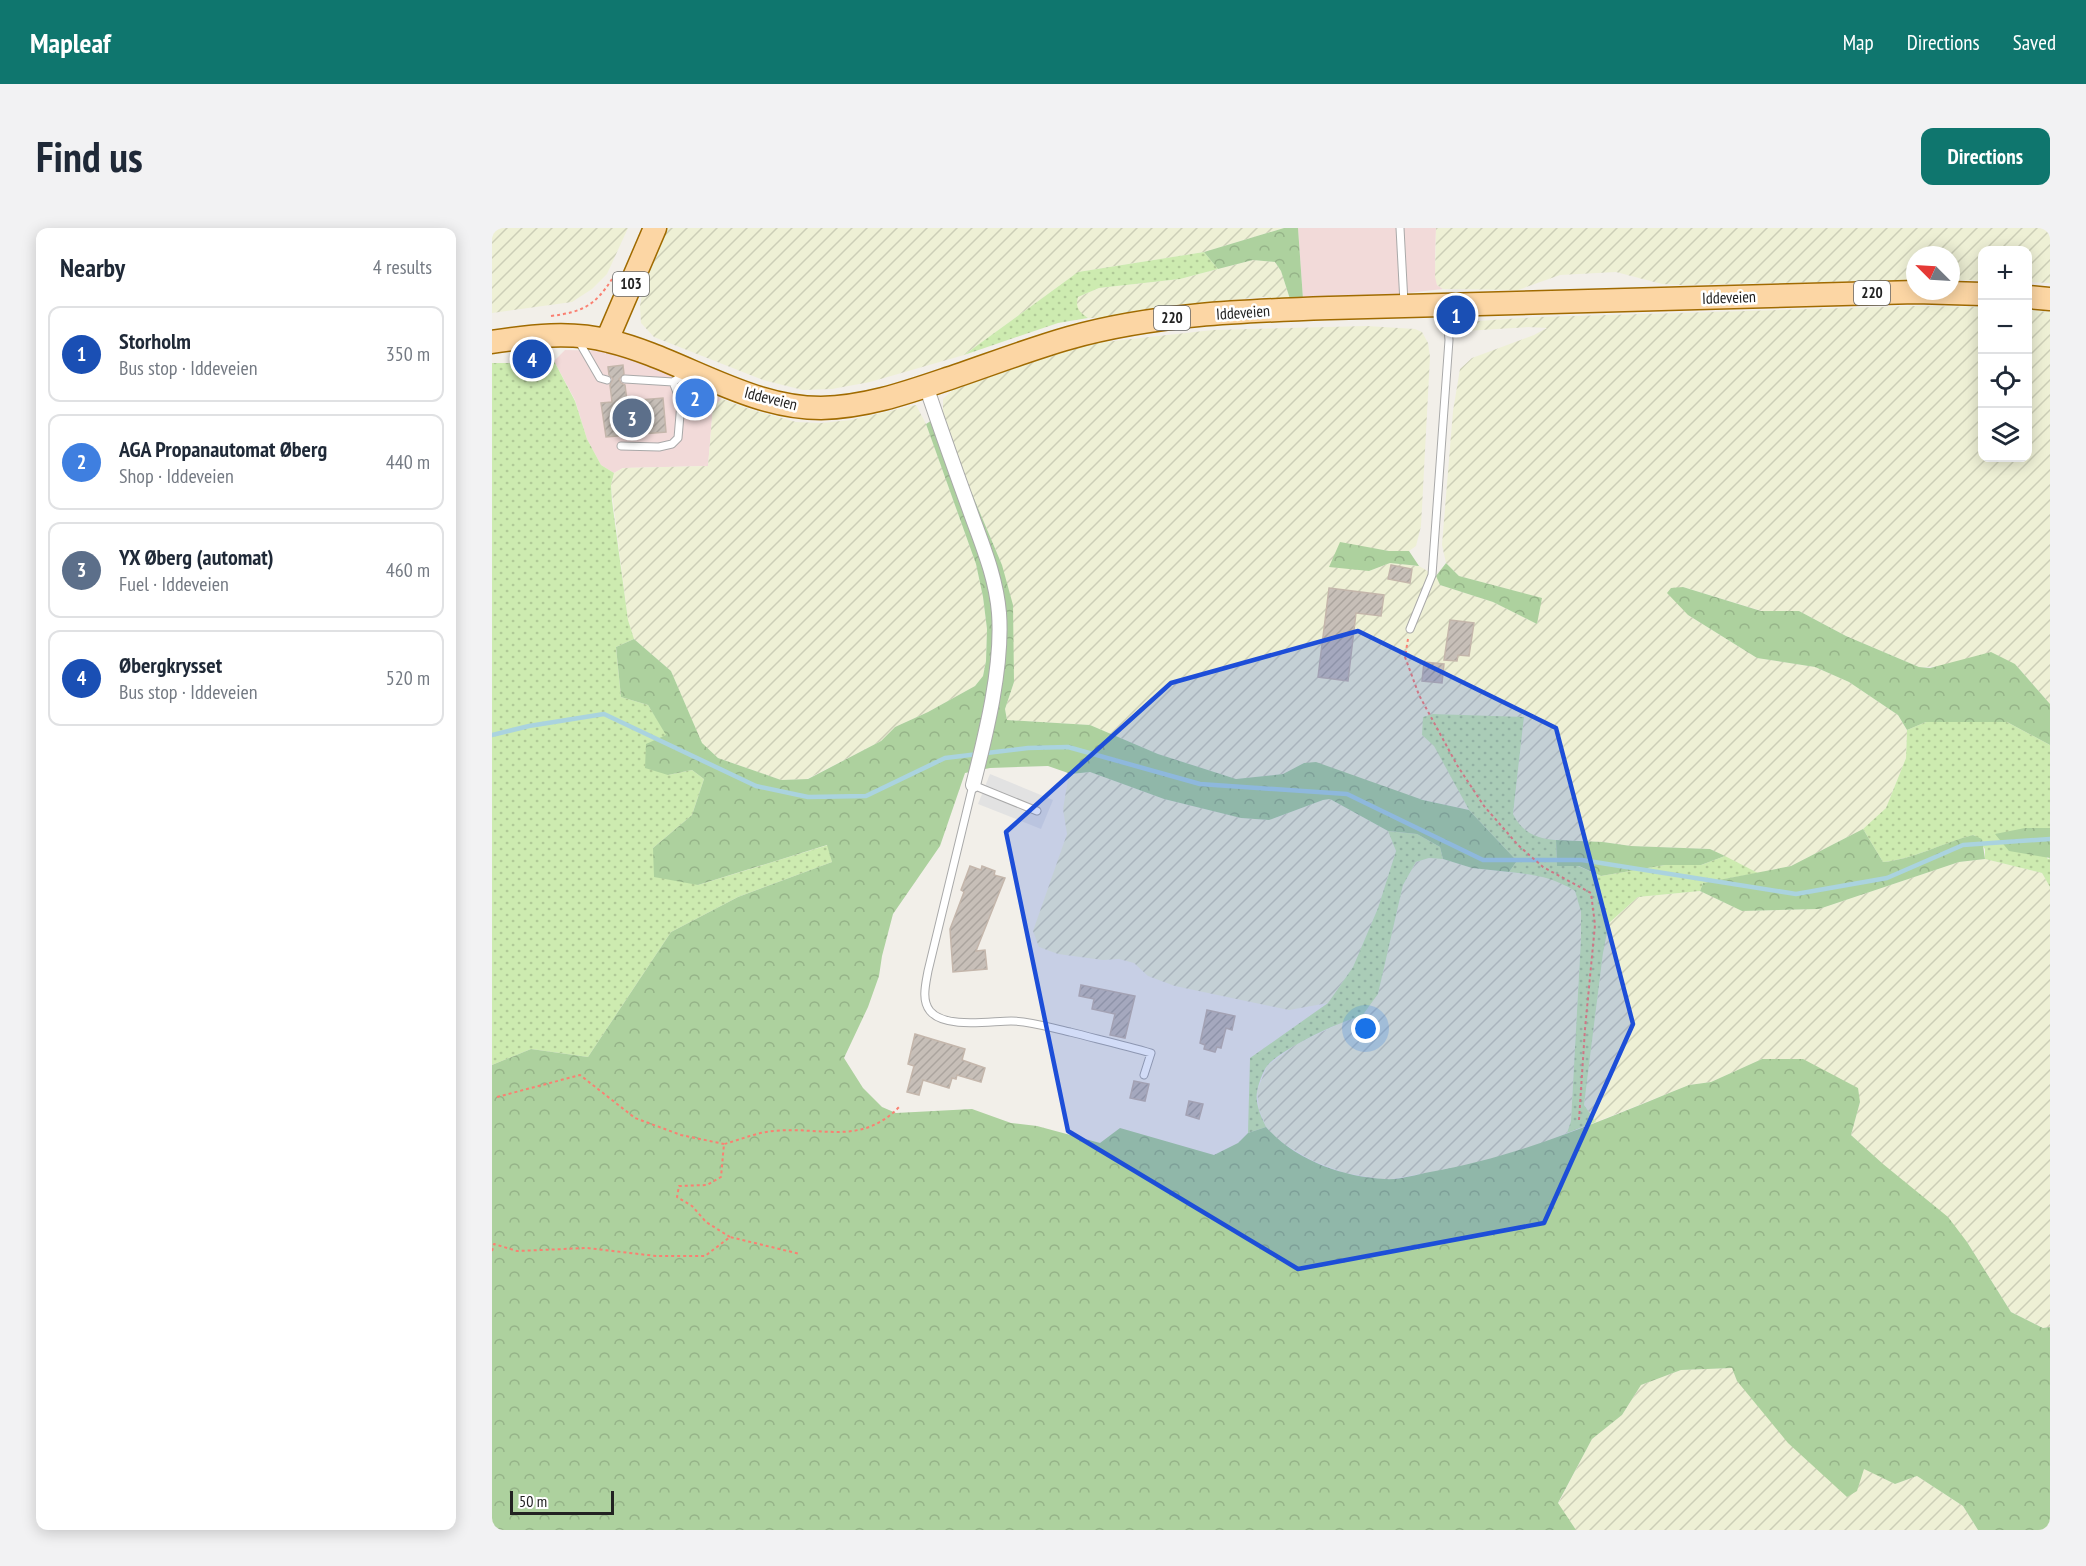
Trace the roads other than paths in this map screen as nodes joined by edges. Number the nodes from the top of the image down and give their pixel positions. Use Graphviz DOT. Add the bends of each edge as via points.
graph roads {
  1 [pos="655,228"];
  2 [pos="1400,228"];
  3 [pos="1978,294"];
  4 [pos="2032,297"];
  5 [pos="2050,299"];
  6 [pos="1446,305"];
  7 [pos="1405,306"];
  8 [pos="576,336"];
  9 [pos="607,340"];
  10 [pos="492,342"];
  11 [pos="682,376"];
  12 [pos="608,380"];
  13 [pos="625,380"];
  14 [pos="926,386"];
  15 [pos="621,446"];
  16 [pos="1410,629"];
  17 [pos="973,785"];
  18 [pos="1037,811"];
  19 [pos="1144,1076"];
  1 -- 9 [label="main road, 103"];
  2 -- 7 [label="lane"];
  3 -- 6 [label="main road, Iddeveien / 220" via="1916,292"];
  4 -- 5 [label="main road"];
  6 -- 7 [label="main road, Iddeveien / 220"];
  6 -- 16 [label="lane" via="1449,340 1432,575"];
  7 -- 14 [label="main road, Iddeveien / 220" via="1251,311 1125,326 1070,338"];
  8 -- 9 [label="main road, Iddeveien / 220"];
  8 -- 10 [label="main road, Iddeveien / 220"];
  8 -- 12 [label="lane" via="600,378"];
  9 -- 11 [label="main road, Iddeveien / 220" via="639,349"];
  11 -- 13 [label="lane"];
  11 -- 14 [label="main road, Iddeveien / 220" via="811,407 865,404"];
  11 -- 15 [label="lane" via="678,438 659,447"];
  14 -- 17 [label="street" via="987,557 999,614 993,686"];
  17 -- 18 [label="lane"];
  17 -- 19 [label="lane" via="928,970 925,992 931,1012 947,1021 1014,1021 1128,1046 1151,1053"];
}
